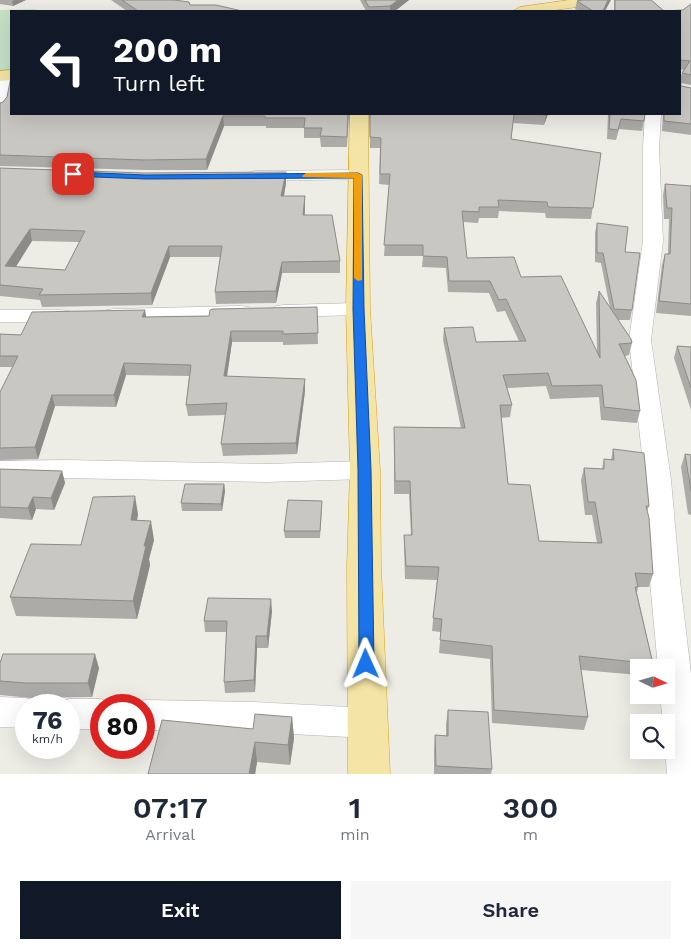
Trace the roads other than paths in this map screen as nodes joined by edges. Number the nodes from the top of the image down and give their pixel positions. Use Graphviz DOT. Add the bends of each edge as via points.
graph roads {
  1 [pos="599,0"];
  2 [pos="527,10"];
  3 [pos="6,75"];
  4 [pos="0,107"];
  5 [pos="359,115"];
  6 [pos="653,115"];
  7 [pos="358,175"];
  8 [pos="243,176"];
  9 [pos="358,309"];
  10 [pos="0,316"];
  11 [pos="0,470"];
  12 [pos="365,470"];
  13 [pos="0,712"];
  14 [pos="15,712"];
  15 [pos="155,715"];
  16 [pos="368,723"];
  17 [pos="369,774"];
  18 [pos="685,774"];
  1 -- 2 [label="highway"];
  3 -- 4 [label="street"];
  5 -- 7 [label="highway"];
  6 -- 18 [label="street" via="653,241 640,340 658,480"];
  7 -- 8 [label="street"];
  7 -- 9 [label="highway"];
  9 -- 10 [label="street"];
  9 -- 12 [label="highway"];
  11 -- 12 [label="street" via="266,473"];
  12 -- 16 [label="highway"];
  13 -- 14 [label="street"];
  15 -- 16 [label="street"];
  16 -- 17 [label="highway"];
}
